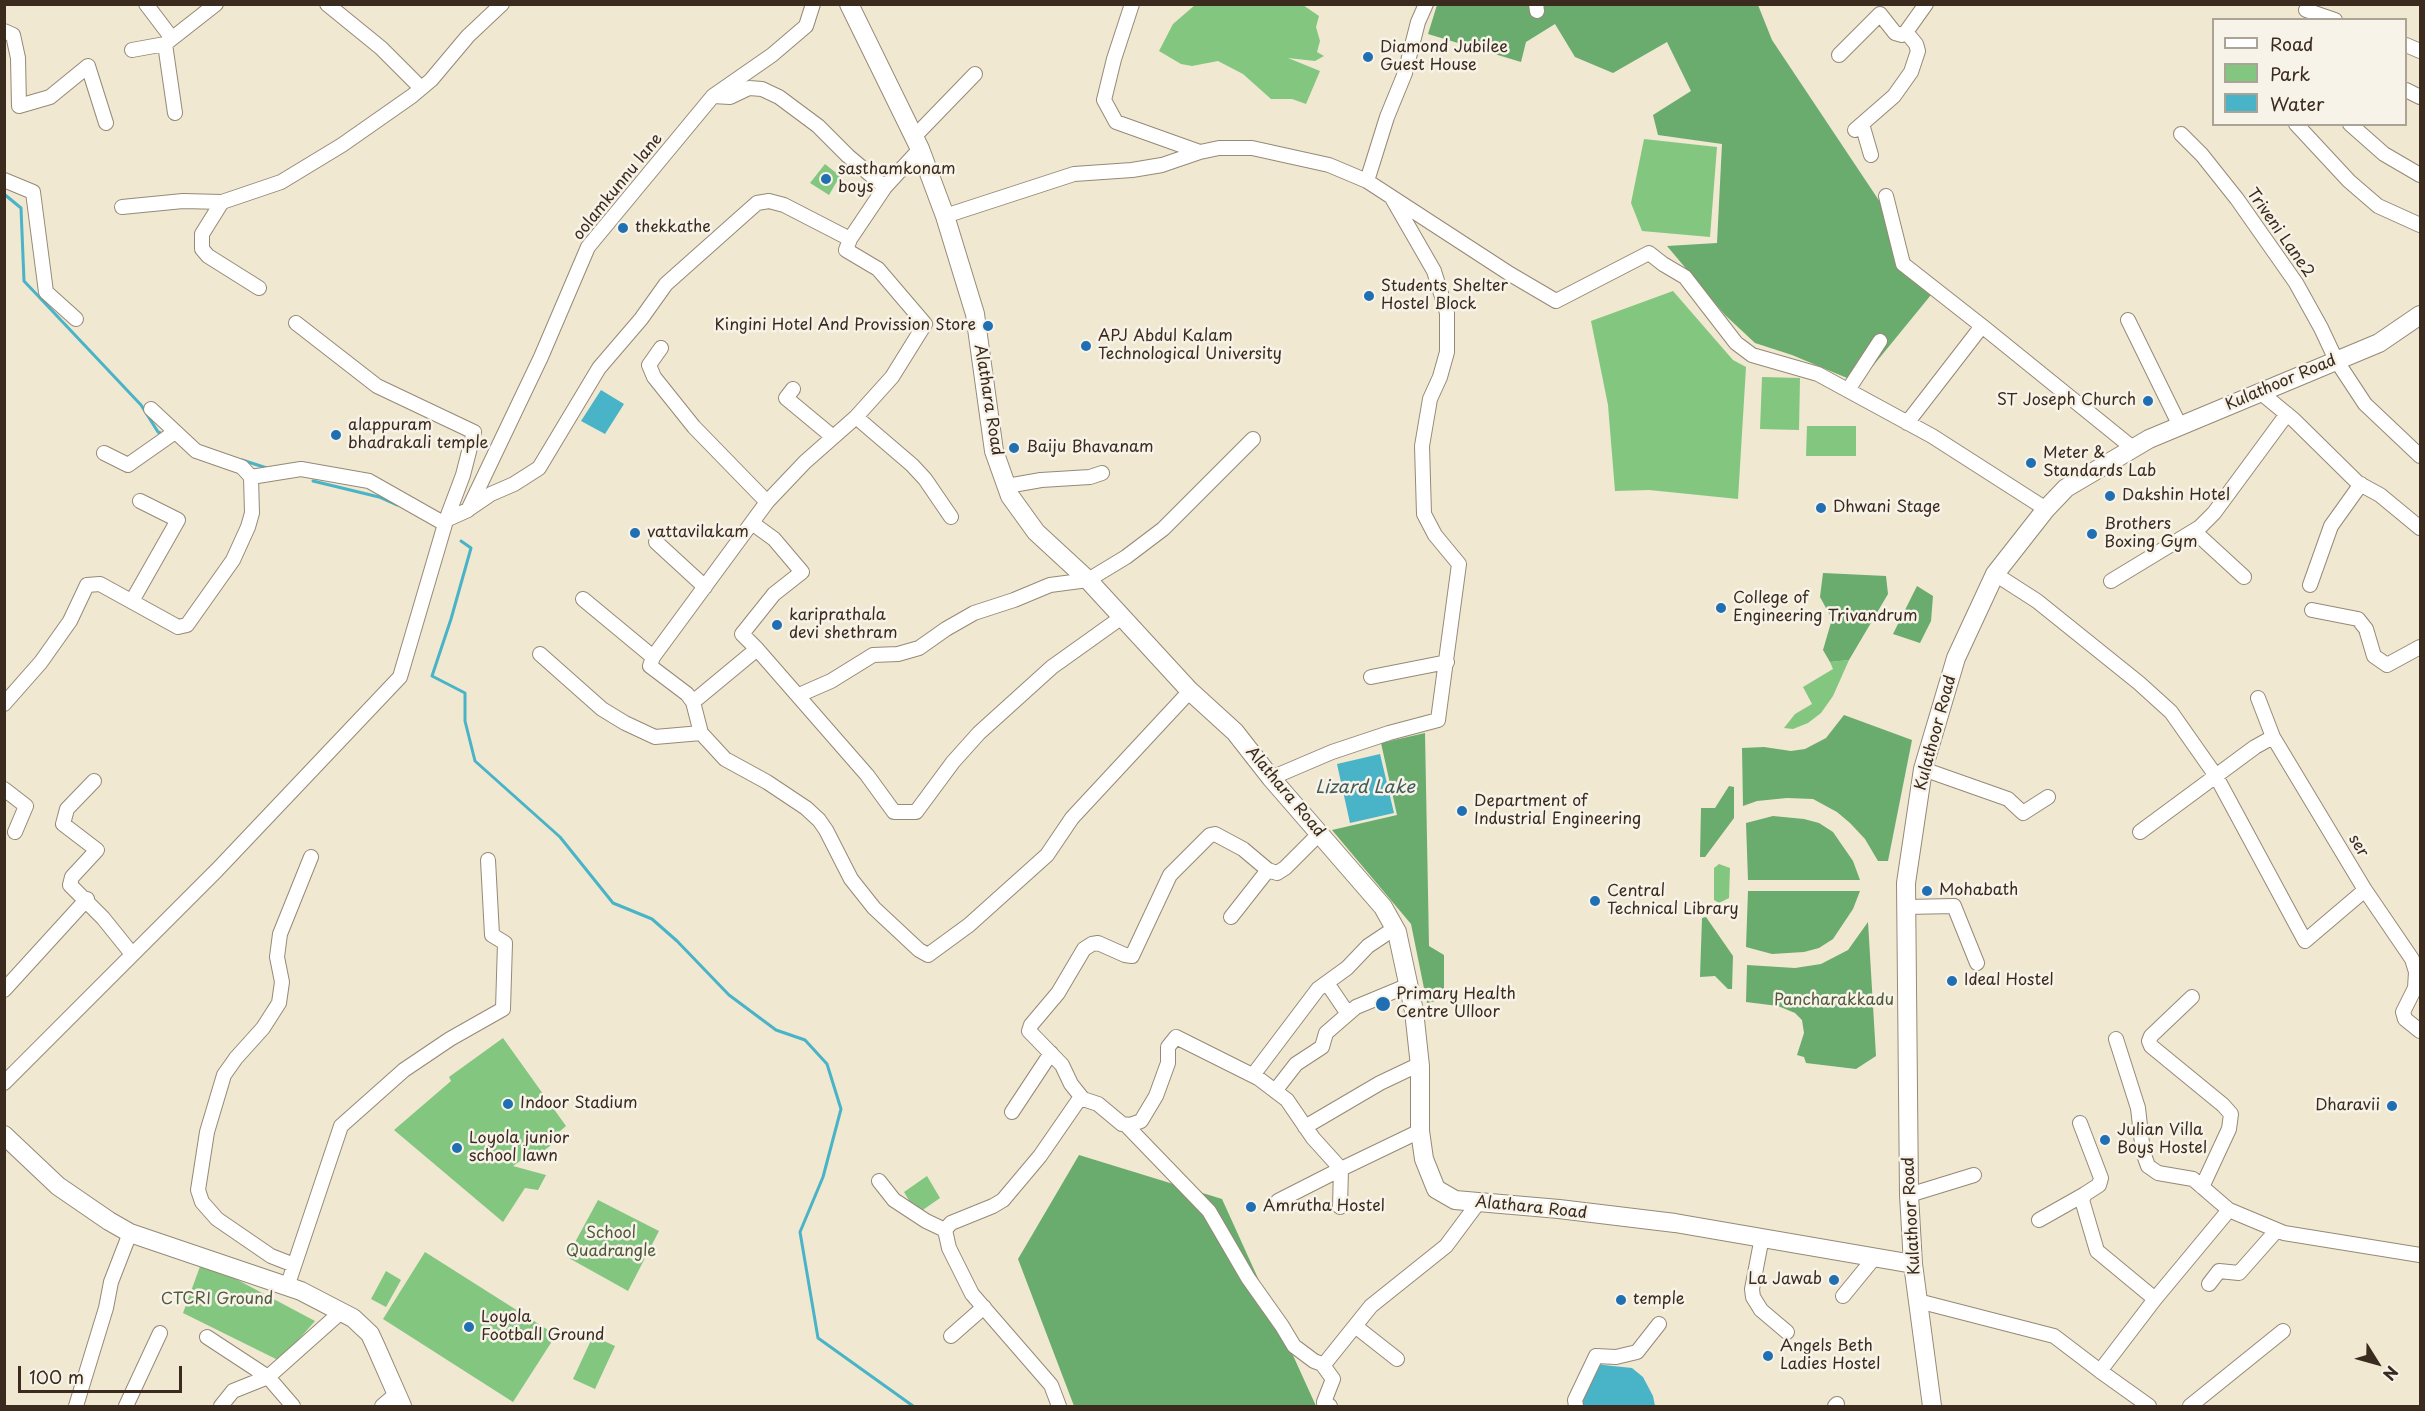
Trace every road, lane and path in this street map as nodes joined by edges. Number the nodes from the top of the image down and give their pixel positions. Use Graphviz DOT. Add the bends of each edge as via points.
graph roads {
  1 [pos="146,4"];
  2 [pos="216,4"];
  3 [pos="327,4"];
  4 [pos="502,4"];
  5 [pos="813,4"];
  6 [pos="849,4"];
  7 [pos="1132,4"];
  8 [pos="1426,4"];
  9 [pos="1926,4"];
  10 [pos="1875,9"];
  11 [pos="2306,10"];
  12 [pos="2329,18"];
  13 [pos="4,31"];
  14 [pos="1906,32"];
  15 [pos="168,41"];
  16 [pos="2407,45"];
  17 [pos="132,50"];
  18 [pos="2421,51"];
  19 [pos="1839,55"];
  20 [pos="975,74"];
  21 [pos="421,88"];
  22 [pos="2407,90"];
  23 [pos="713,96"];
  24 [pos="2421,97"];
  25 [pos="175,113"];
  26 [pos="106,123"];
  27 [pos="2298,126"];
  28 [pos="2352,126"];
  29 [pos="2181,134"];
  30 [pos="917,143"];
  31 [pos="1200,152"];
  32 [pos="1871,155"];
  33 [pos="2421,175"];
  34 [pos="4,180"];
  35 [pos="1366,181"];
  36 [pos="885,187"];
  37 [pos="1391,196"];
  38 [pos="1886,196"];
  39 [pos="222,202"];
  40 [pos="122,207"];
  41 [pos="945,216"];
  42 [pos="2421,225"];
  43 [pos="850,239"];
  44 [pos="259,288"];
  45 [pos="2421,315"];
  46 [pos="76,320"];
  47 [pos="2128,320"];
  48 [pos="296,323"];
  49 [pos="1982,326"];
  50 [pos="1880,341"];
  51 [pos="661,348"];
  52 [pos="2336,360"];
  53 [pos="793,389"];
  54 [pos="1848,390"];
  55 [pos="2260,392"];
  56 [pos="152,410"];
  57 [pos="2287,414"];
  58 [pos="856,417"];
  59 [pos="1908,423"];
  60 [pos="2180,426"];
  61 [pos="175,432"];
  62 [pos="833,437"];
  63 [pos="1254,439"];
  64 [pos="2133,449"];
  65 [pos="104,453"];
  66 [pos="2421,456"];
  67 [pos="1101,472"];
  68 [pos="251,477"];
  69 [pos="2361,484"];
  70 [pos="1007,486"];
  71 [pos="140,501"];
  72 [pos="767,502"];
  73 [pos="2046,509"];
  74 [pos="468,510"];
  75 [pos="951,517"];
  76 [pos="446,522"];
  77 [pos="752,523"];
  78 [pos="2421,528"];
  79 [pos="2195,532"];
  80 [pos="656,542"];
  81 [pos="1995,574"];
  82 [pos="2244,578"];
  83 [pos="1088,580"];
  84 [pos="2111,581"];
  85 [pos="2310,585"];
  86 [pos="705,587"];
  87 [pos="583,599"];
  88 [pos="132,601"];
  89 [pos="2312,610"];
  90 [pos="1122,617"];
  91 [pos="2421,647"];
  92 [pos="757,649"];
  93 [pos="540,654"];
  94 [pos="653,657"];
  95 [pos="1447,662"];
  96 [pos="1371,677"];
  97 [pos="1190,691"];
  98 [pos="799,695"];
  99 [pos="2258,698"];
  100 [pos="693,702"];
  101 [pos="4,704"];
  102 [pos="701,733"];
  103 [pos="2273,737"];
  104 [pos="1923,769"];
  105 [pos="2216,776"];
  106 [pos="1271,778"];
  107 [pos="94,781"];
  108 [pos="4,789"];
  109 [pos="2048,797"];
  110 [pos="15,832"];
  111 [pos="2140,832"];
  112 [pos="1319,834"];
  113 [pos="311,857"];
  114 [pos="488,860"];
  115 [pos="1268,870"];
  116 [pos="2366,890"];
  117 [pos="87,899"];
  118 [pos="1906,907"];
  119 [pos="1231,917"];
  120 [pos="1395,928"];
  121 [pos="132,954"];
  122 [pos="2416,957"];
  123 [pos="1977,963"];
  124 [pos="1327,983"];
  125 [pos="1409,985"];
  126 [pos="4,990"];
  127 [pos="2192,997"];
  128 [pos="1348,1014"];
  129 [pos="2420,1031"];
  130 [pos="2116,1039"];
  131 [pos="1051,1053"];
  132 [pos="1420,1064"];
  133 [pos="1253,1075"];
  134 [pos="4,1083"];
  135 [pos="1275,1091"];
  136 [pos="1083,1099"];
  137 [pos="1012,1112"];
  138 [pos="2080,1123"];
  139 [pos="1126,1125"];
  140 [pos="1305,1126"];
  141 [pos="1420,1131"];
  142 [pos="4,1135"];
  143 [pos="1341,1169"];
  144 [pos="1974,1174"];
  145 [pos="879,1181"];
  146 [pos="2202,1187"];
  147 [pos="2085,1194"];
  148 [pos="1909,1195"];
  149 [pos="1278,1202"];
  150 [pos="1478,1203"];
  151 [pos="1340,1207"];
  152 [pos="2229,1210"];
  153 [pos="2039,1220"];
  154 [pos="945,1230"];
  155 [pos="2277,1230"];
  156 [pos="130,1233"];
  157 [pos="1762,1237"];
  158 [pos="2421,1255"];
  159 [pos="1875,1257"];
  160 [pos="1913,1264"];
  161 [pos="294,1265"];
  162 [pos="2209,1284"];
  163 [pos="287,1287"];
  164 [pos="1843,1296"];
  165 [pos="2155,1299"];
  166 [pos="1918,1301"];
  167 [pos="984,1307"];
  168 [pos="340,1312"];
  169 [pos="1659,1324"];
  170 [pos="1355,1326"];
  171 [pos="2283,1331"];
  172 [pos="1787,1332"];
  173 [pos="160,1333"];
  174 [pos="951,1336"];
  175 [pos="207,1337"];
  176 [pos="1396,1359"];
  177 [pos="1322,1364"];
  178 [pos="2100,1371"];
  179 [pos="268,1377"];
  180 [pos="399,1400"];
  181 [pos="76,1407"];
  182 [pos="126,1407"];
  183 [pos="221,1407"];
  184 [pos="293,1407"];
  185 [pos="382,1407"];
  186 [pos="1059,1407"];
  187 [pos="1329,1407"];
  188 [pos="1576,1407"];
  189 [pos="1932,1407"];
  190 [pos="2149,1407"];
  191 [pos="2190,1407"];
  1 -- 15 [label="street"];
  2 -- 15 [label="street"];
  3 -- 21 [label="street" via="381,48"];
  4 -- 21 [label="street"];
  5 -- 23 [label="street, oolamkunnu lane" via="806,26"];
  6 -- 30 [label="main road, Alathara Road"];
  7 -- 31 [label="street" via="1104,100 1116,122"];
  8 -- 35 [label="street"];
  9 -- 14 [label="street"];
  10 -- 14 [label="street" via="1897,34"];
  10 -- 19 [label="street"];
  11 -- 12 [label="street"];
  13 -- 26 [label="street" via="13,35 18,58 20,106 50,97 88,66"];
  14 -- 32 [label="street" via="1918,48 1913,66 1899,91 1858,127"];
  15 -- 17 [label="street"];
  15 -- 25 [label="street"];
  16 -- 18 [label="street"];
  20 -- 30 [label="street"];
  21 -- 39 [label="street" via="342,146 281,182"];
  22 -- 24 [label="street"];
  23 -- 36 [label="street" via="730,97 749,88 779,97 818,126"];
  23 -- 74 [label="street, oolamkunnu lane" via="588,247"];
  27 -- 42 [label="street" via="2378,206"];
  28 -- 33 [label="street" via="2384,154"];
  29 -- 52 [label="street, Triveni Lane2" via="2237,199 2296,283"];
  30 -- 36 [label="street"];
  30 -- 41 [label="main road, Alathara Road"];
  31 -- 35 [label="street" via="1252,148 1329,165"];
  31 -- 41 [label="street" via="1162,165 1074,174"];
  34 -- 46 [label="street" via="33,192 46,292"];
  35 -- 37 [label="street"];
  36 -- 43 [label="street"];
  37 -- 54 [label="street" via="1556,301 1649,253 1685,277 1736,343 1752,355 1806,369"];
  37 -- 95 [label="street" via="1434,272 1447,313 1447,352 1430,399 1422,446 1424,514 1435,535 1459,564"];
  38 -- 49 [label="street" via="1903,264"];
  39 -- 40 [label="street"];
  39 -- 44 [label="street" via="202,234 202,249"];
  41 -- 70 [label="main road, Alathara Road" via="975,314 994,451"];
  43 -- 58 [label="street" via="846,249 878,269 925,324 892,377"];
  43 -- 74 [label="street" via="784,205 757,203 666,284 599,368 539,468"];
  45 -- 52 [label="main road, Kulathoor Road" via="2379,343"];
  47 -- 60 [label="street"];
  48 -- 76 [label="street" via="377,386 474,432"];
  49 -- 59 [label="street"];
  49 -- 64 [label="street"];
  50 -- 54 [label="street"];
  51 -- 72 [label="street" via="649,365 654,376 694,427"];
  52 -- 55 [label="main road, Kulathoor Road"];
  52 -- 66 [label="street, Triveni Lane2" via="2365,404"];
  53 -- 62 [label="street" via="786,398"];
  54 -- 59 [label="street"];
  55 -- 57 [label="street"];
  55 -- 60 [label="main road, Kulathoor Road"];
  56 -- 61 [label="street"];
  57 -- 69 [label="street"];
  57 -- 79 [label="street" via="2214,513"];
  58 -- 62 [label="street"];
  58 -- 75 [label="street" via="912,465"];
  59 -- 73 [label="street"];
  60 -- 64 [label="main road, Kulathoor Road"];
  61 -- 65 [label="street" via="128,465"];
  61 -- 68 [label="street" via="196,451 242,467"];
  62 -- 72 [label="street"];
  63 -- 83 [label="street" via="1164,529"];
  64 -- 73 [label="main road, Kulathoor Road" via="2066,488"];
  67 -- 70 [label="street" via="1090,477"];
  68 -- 76 [label="street" via="301,469 369,481"];
  68 -- 88 [label="street" via="252,513 248,527 233,560 189,624 178,627"];
  69 -- 78 [label="street"];
  69 -- 85 [label="street" via="2331,526"];
  70 -- 83 [label="main road, Alathara Road" via="1036,532"];
  71 -- 88 [label="street" via="178,520"];
  72 -- 77 [label="street"];
  73 -- 81 [label="main road, Kulathoor Road"];
  74 -- 76 [label="street"];
  76 -- 121 [label="street" via="400,677"];
  77 -- 86 [label="street"];
  77 -- 92 [label="street" via="774,539 802,572 774,594 742,634"];
  79 -- 82 [label="street"];
  79 -- 84 [label="street"];
  80 -- 86 [label="street"];
  81 -- 104 [label="main road, Kulathoor Road" via="1956,658"];
  81 -- 105 [label="street" via="2037,601 2171,712"];
  83 -- 90 [label="main road, Alathara Road"];
  83 -- 98 [label="street" via="1050,585 974,613 919,648 873,655"];
  86 -- 94 [label="street"];
  87 -- 94 [label="street"];
  88 -- 101 [label="street" via="100,584 87,585 70,621"];
  89 -- 91 [label="street" via="2358,619 2366,629 2374,656 2387,665"];
  90 -- 97 [label="main road, Alathara Road"];
  90 -- 98 [label="street" via="1052,667 979,733 916,812 894,812"];
  92 -- 98 [label="street"];
  92 -- 100 [label="street"];
  93 -- 102 [label="street" via="602,709 625,723 655,736"];
  94 -- 100 [label="street" via="650,666"];
  95 -- 96 [label="street"];
  95 -- 106 [label="street" via="1438,720 1389,732"];
  97 -- 102 [label="street" via="1072,818 1047,855 969,925 928,955 874,908 851,879 819,820 767,782 725,759"];
  97 -- 106 [label="main road, Alathara Road" via="1235,732"];
  99 -- 103 [label="street, ser"];
  100 -- 102 [label="street"];
  103 -- 105 [label="street"];
  103 -- 116 [label="street, ser"];
  104 -- 109 [label="street" via="2008,799 2023,813"];
  104 -- 118 [label="main road, Kulathoor Road"];
  105 -- 111 [label="street"];
  105 -- 116 [label="street" via="2305,941"];
  106 -- 112 [label="main road, Alathara Road"];
  107 -- 117 [label="street" via="67,809 63,824 96,850 70,882"];
  108 -- 110 [label="street" via="26,806"];
  112 -- 115 [label="street" via="1285,868 1277,873"];
  112 -- 120 [label="main road, Alathara Road" via="1383,907"];
  113 -- 161 [label="street" via="280,934 279,1003 224,1075 207,1132 198,1190 201,1202 218,1219 271,1256"];
  114 -- 161 [label="street" via="492,935 505,942 503,1009 404,1070 341,1125"];
  115 -- 119 [label="street"];
  115 -- 131 [label="street" via="1221,836 1207,837 1170,874 1132,956 1095,942 1084,949 1058,993 1031,1024 1029,1031"];
  116 -- 122 [label="street, ser"];
  117 -- 121 [label="street"];
  117 -- 126 [label="street"];
  118 -- 123 [label="street" via="1954,906"];
  118 -- 148 [label="main road, Kulathoor Road"];
  120 -- 124 [label="street"];
  120 -- 125 [label="main road, Alathara Road"];
  121 -- 134 [label="street"];
  122 -- 129 [label="street, ser" via="2415,988 2403,1012 2405,1019"];
  124 -- 128 [label="street"];
  124 -- 133 [label="street" via="1318,989"];
  125 -- 128 [label="street"];
  125 -- 132 [label="main road, Alathara Road"];
  127 -- 146 [label="street" via="2149,1041 2231,1114 2229,1129"];
  128 -- 135 [label="street" via="1326,1034 1322,1047 1296,1064"];
  130 -- 146 [label="street" via="2139,1108 2148,1166 2158,1173 2193,1179"];
  131 -- 136 [label="street"];
  131 -- 137 [label="street"];
  132 -- 140 [label="street"];
  132 -- 141 [label="main road, Alathara Road"];
  133 -- 135 [label="street"];
  133 -- 139 [label="street" via="1176,1037 1168,1047 1168,1063 1146,1116"];
  135 -- 140 [label="street" via="1287,1100"];
  136 -- 139 [label="street" via="1098,1104"];
  136 -- 154 [label="street" via="1073,1105 1040,1156 1003,1200 951,1223"];
  138 -- 147 [label="street" via="2101,1181"];
  139 -- 177 [label="street" via="1209,1212 1293,1346"];
  140 -- 143 [label="street"];
  141 -- 143 [label="street"];
  141 -- 150 [label="main road, Alathara Road" via="1424,1159 1434,1186 1447,1197"];
  142 -- 156 [label="main road" via="58,1186"];
  143 -- 149 [label="street"];
  143 -- 151 [label="street"];
  144 -- 148 [label="street"];
  145 -- 154 [label="street" via="894,1200"];
  146 -- 152 [label="street"];
  147 -- 153 [label="street"];
  147 -- 165 [label="street" via="2082,1200 2097,1251"];
  148 -- 160 [label="main road, Kulathoor Road"];
  150 -- 157 [label="main road, Alathara Road" via="1559,1209"];
  150 -- 170 [label="street" via="1446,1246 1371,1306"];
  152 -- 155 [label="street"];
  152 -- 165 [label="street"];
  154 -- 167 [label="street" via="949,1248 972,1294"];
  155 -- 158 [label="street"];
  155 -- 162 [label="street" via="2239,1273 2219,1271"];
  156 -- 163 [label="main road"];
  156 -- 181 [label="street" via="111,1282"];
  157 -- 159 [label="main road, Alathara Road"];
  157 -- 172 [label="street" via="1753,1298"];
  159 -- 160 [label="main road, Alathara Road"];
  159 -- 164 [label="street"];
  160 -- 166 [label="main road, Kulathoor Road"];
  161 -- 163 [label="street"];
  163 -- 168 [label="main road"];
  165 -- 178 [label="street"];
  166 -- 178 [label="street" via="2054,1336"];
  166 -- 189 [label="main road, Kulathoor Road"];
  167 -- 174 [label="street"];
  167 -- 186 [label="street" via="1051,1385"];
  168 -- 179 [label="street"];
  168 -- 180 [label="main road" via="370,1334"];
  169 -- 188 [label="street" via="1637,1352 1596,1356 1575,1400"];
  170 -- 176 [label="street"];
  170 -- 177 [label="street"];
  171 -- 191 [label="street"];
  173 -- 182 [label="street"];
  175 -- 179 [label="street"];
  177 -- 187 [label="street" via="1333,1379 1324,1401"];
  178 -- 190 [label="street"];
  179 -- 183 [label="street" via="233,1391"];
  179 -- 184 [label="street"];
  180 -- 185 [label="street"];
}
